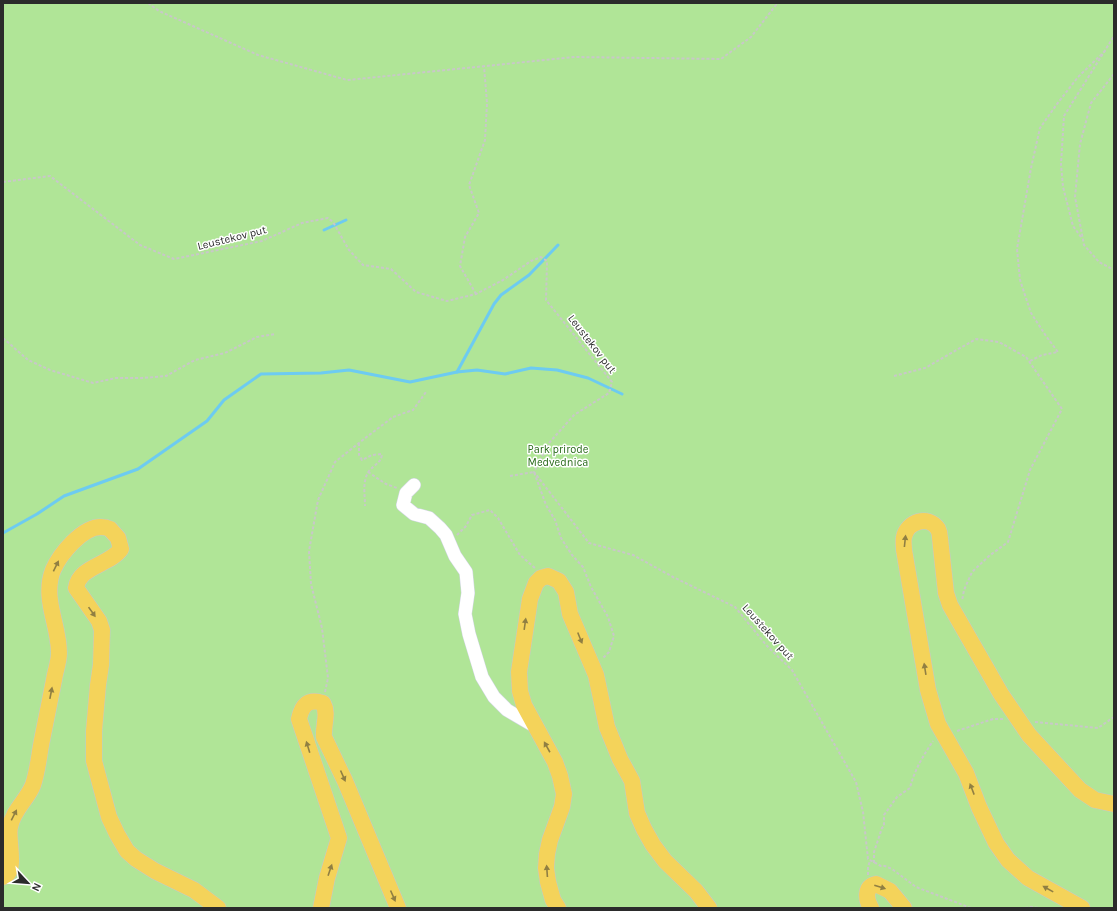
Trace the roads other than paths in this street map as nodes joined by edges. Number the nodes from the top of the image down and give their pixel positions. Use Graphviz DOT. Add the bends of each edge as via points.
graph roads {
  1 [pos="410,489"];
  2 [pos="536,727"];
  3 [pos="1114,804"];
  4 [pos="3,877"];
  5 [pos="218,908"];
  6 [pos="321,908"];
  7 [pos="398,908"];
  8 [pos="558,908"];
  9 [pos="709,908"];
  10 [pos="871,908"];
  11 [pos="904,908"];
  12 [pos="1082,908"];
  1 -- 2 [label="lane" via="403,505 414,514 429,518 440,528 466,572 468,594 465,614 482,677 494,697 506,710"];
  8 -- 2 [label="main road, one-way" via="553,900 546,868 550,840 564,794 555,762"];
  2 -- 9 [label="main road, one-way" via="524,705 519,672 530,600 536,583 545,577 552,577 566,592 570,614 596,675 607,727 632,780 637,813 644,830 665,861 696,891"];
  12 -- 3 [label="main road, one-way" via="1028,878 1008,860 996,843 966,773 938,724 928,690 904,550 904,537 912,524 922,521 938,529 946,593 950,605 1018,720 1080,790 1095,800"];
  4 -- 5 [label="main road, one-way" via="10,872 12,862 8,833 10,823 33,786 59,655 58,635 50,607 49,590 53,570 70,545 87,532 100,527 110,529 118,538 121,549 117,555 80,577 76,588 99,621 102,630 94,761 109,817 127,851 136,859 194,890"];
  6 -- 7 [label="main road, one-way" via="339,838 299,719 300,711 305,704 316,700 323,703 326,708 324,737"];
  10 -- 11 [label="main road, one-way" via="868,892 870,887 876,884 890,891"];
}
